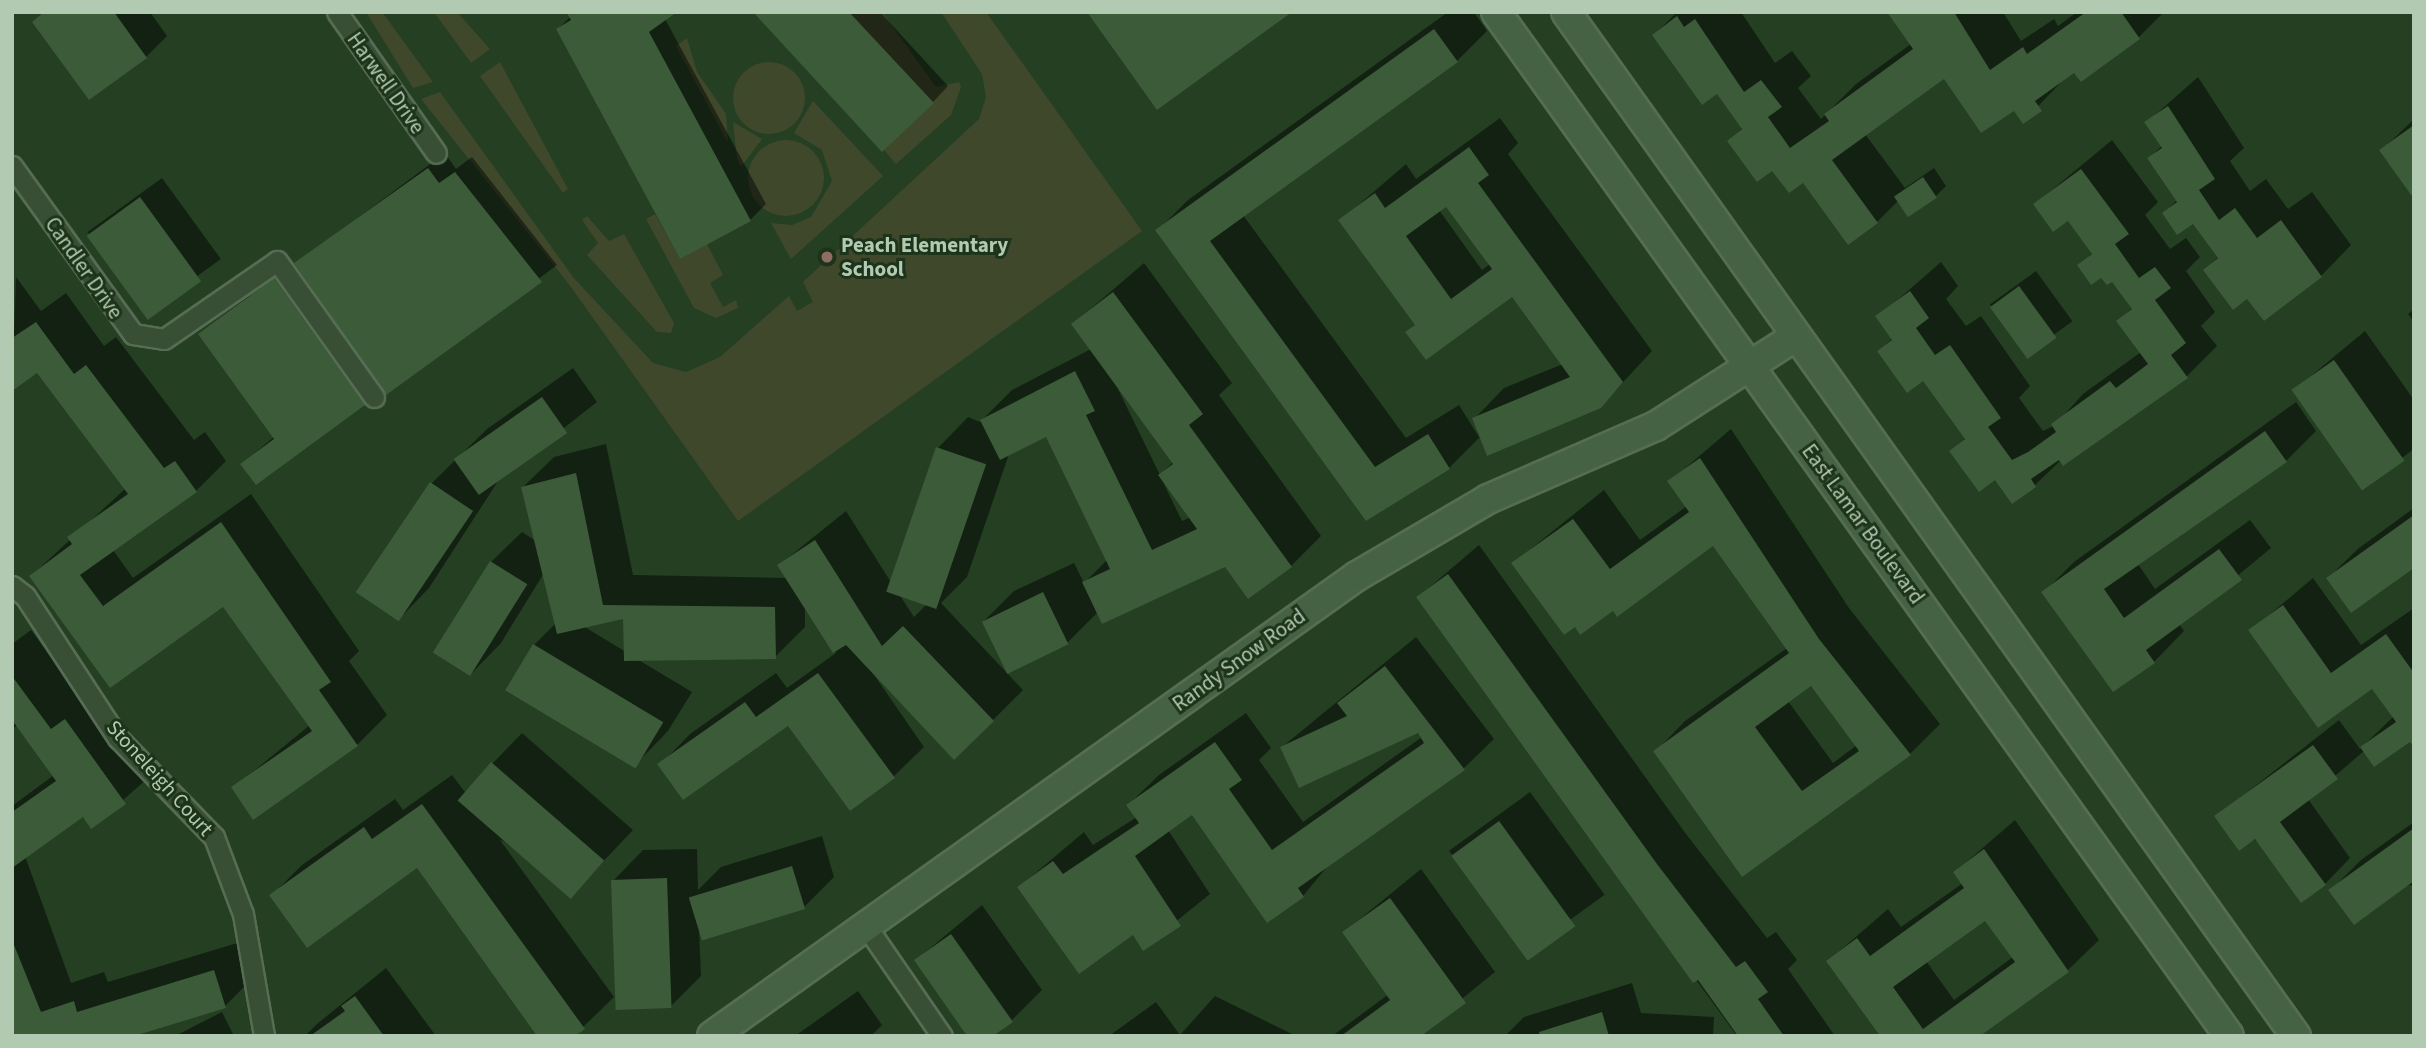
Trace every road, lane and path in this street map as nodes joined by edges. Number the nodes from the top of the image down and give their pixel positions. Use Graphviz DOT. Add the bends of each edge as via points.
graph roads {
  1 [pos="337,12"];
  2 [pos="1496,12"];
  3 [pos="1566,12"];
  4 [pos="436,153"];
  5 [pos="12,166"];
  6 [pos="1796,336"];
  7 [pos="1749,366"];
  8 [pos="374,397"];
  9 [pos="12,586"];
  10 [pos="866,926"];
  11 [pos="264,1036"];
  12 [pos="712,1036"];
  13 [pos="942,1036"];
  14 [pos="2230,1036"];
  15 [pos="2296,1036"];
  1 -- 4 [label="street, Harwell Drive"];
  2 -- 7 [label="main road, East Lamar Boulevard"];
  3 -- 6 [label="main road"];
  5 -- 8 [label="street, Candler Drive" via="133,334 164,340 277,261"];
  6 -- 7 [label="main road, Randy Snow Road"];
  6 -- 15 [label="main road"];
  7 -- 10 [label="main road, Randy Snow Road" via="1644,433 1478,504 1357,576"];
  7 -- 14 [label="main road, East Lamar Boulevard"];
  9 -- 11 [label="street, Stoneleigh Court" via="26,596 118,738 214,837 243,914"];
  10 -- 12 [label="main road, Randy Snow Road"];
  10 -- 13 [label="street"];
}
